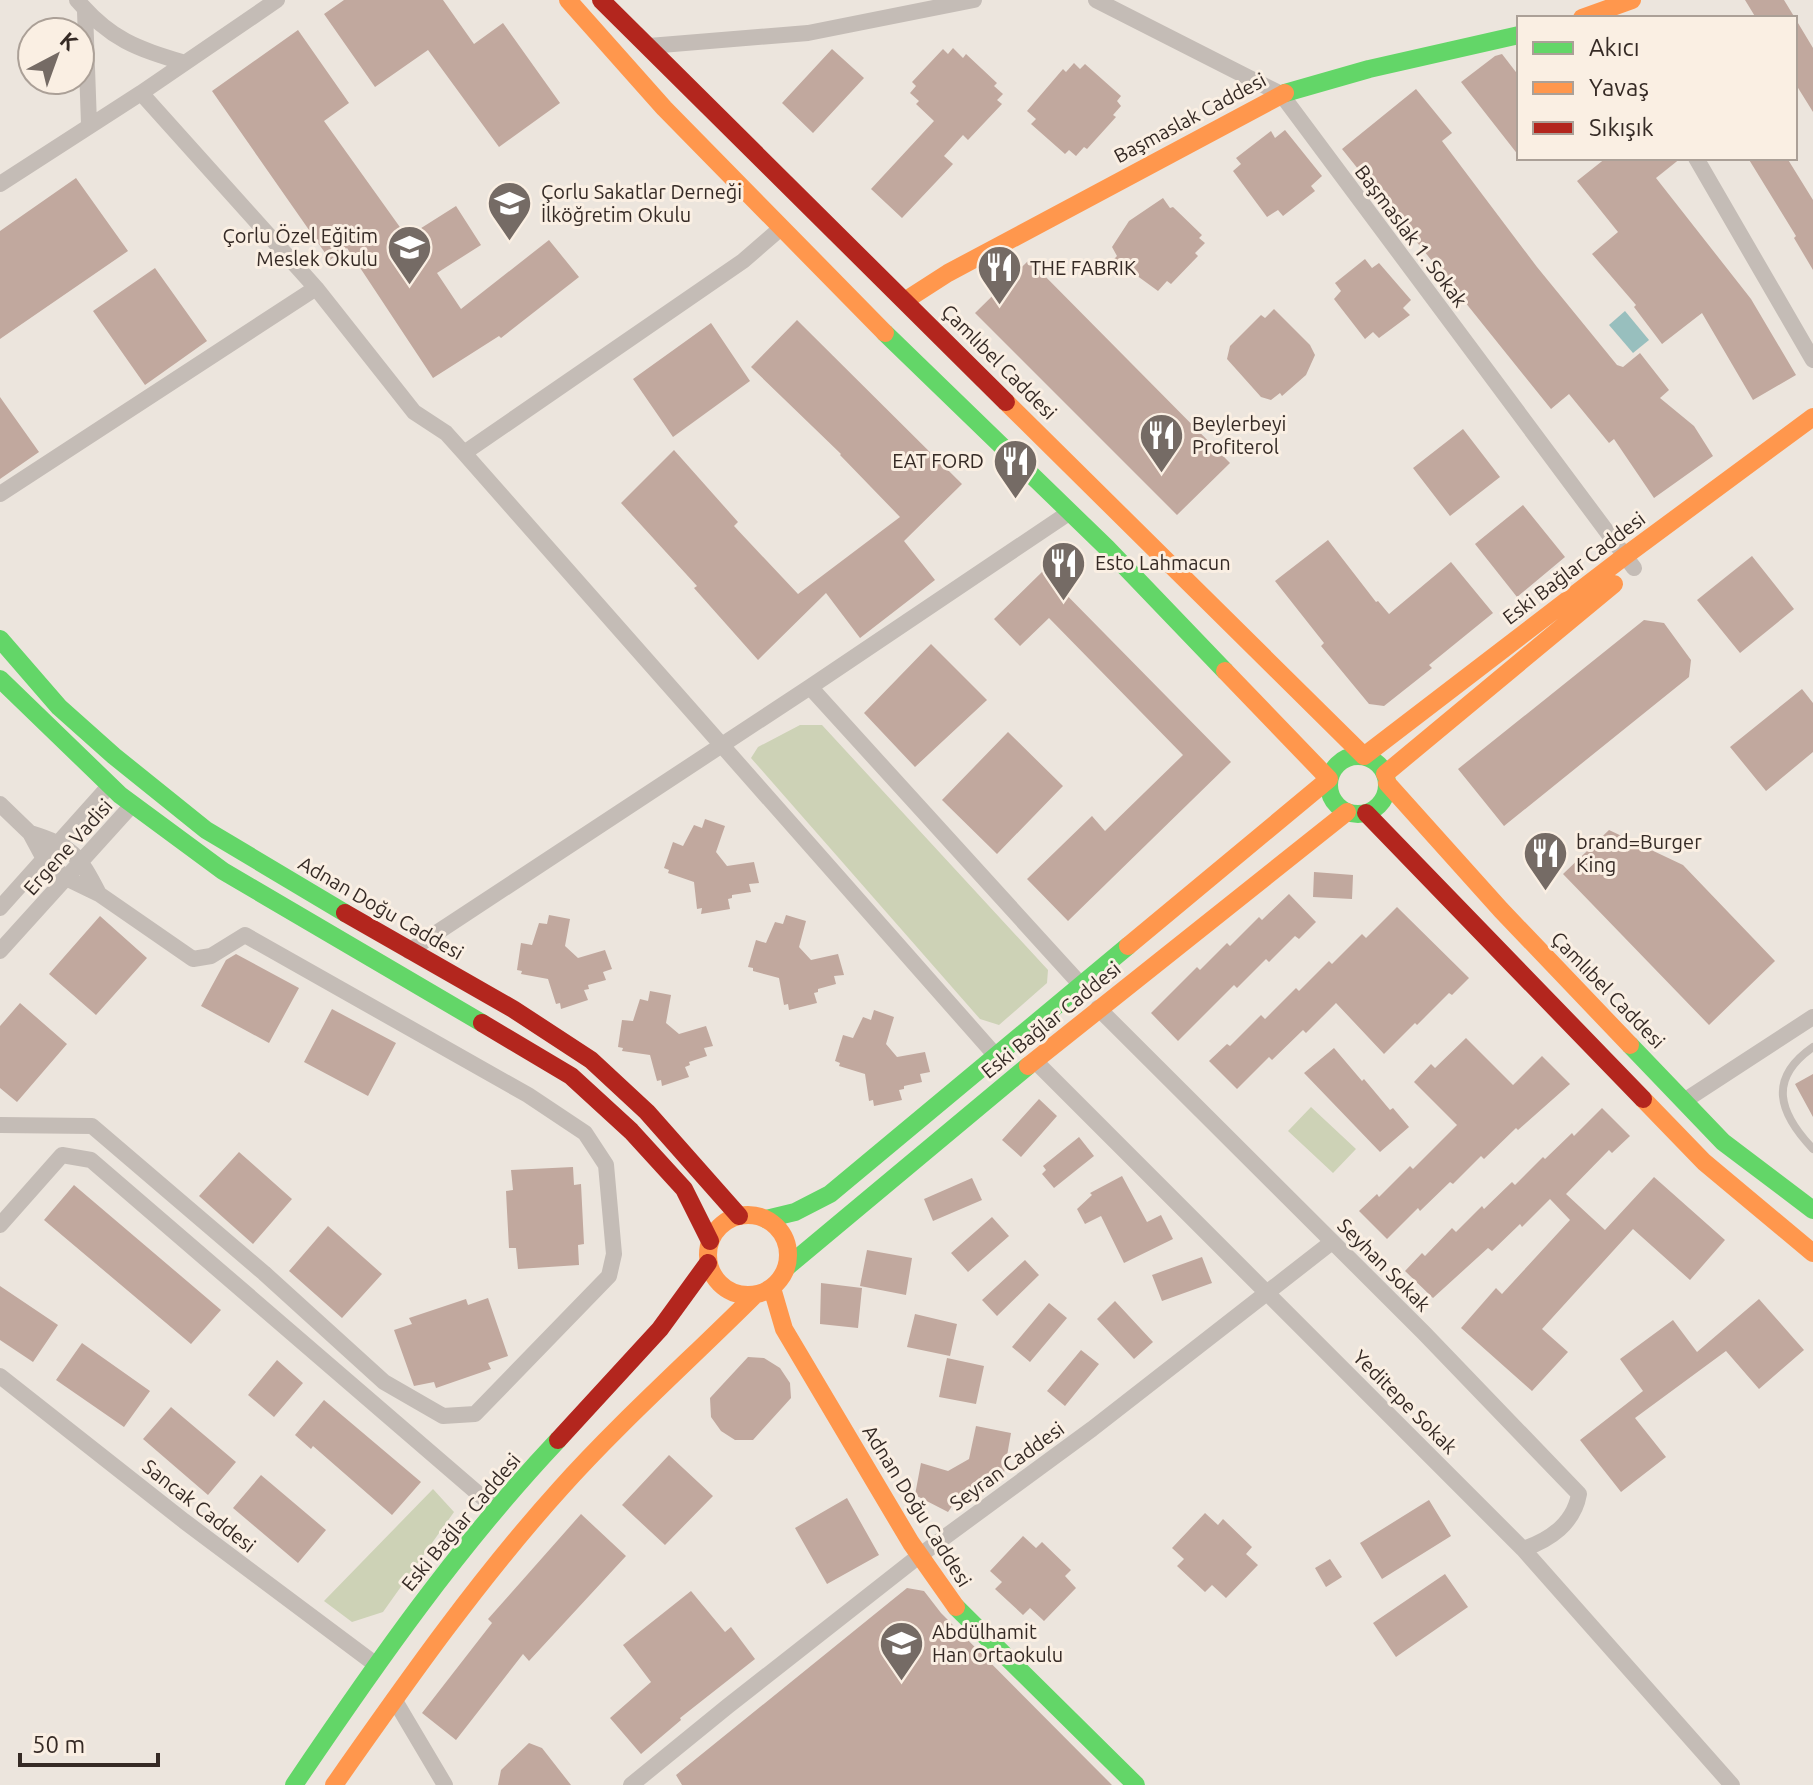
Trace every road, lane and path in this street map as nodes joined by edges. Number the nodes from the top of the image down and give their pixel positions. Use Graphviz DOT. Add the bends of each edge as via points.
graph roads {
  1 [pos="277,0"];
  2 [pos="568,0"];
  3 [pos="601,0"];
  4 [pos="974,0"];
  5 [pos="1096,0"];
  6 [pos="1632,0"];
  7 [pos="946,2"];
  8 [pos="81,5"];
  9 [pos="1612,13"];
  10 [pos="1517,35"];
  11 [pos="649,46"];
  12 [pos="185,63"];
  13 [pos="141,93"];
  14 [pos="1281,94"];
  15 [pos="89,124"];
  16 [pos="1697,160"];
  17 [pos="0,184"];
  18 [pos="781,228"];
  19 [pos="316,288"];
  20 [pos="906,300"];
  21 [pos="1813,360"];
  22 [pos="1813,417"];
  23 [pos="1813,435"];
  24 [pos="464,453"];
  25 [pos="0,494"];
  26 [pos="1070,512"];
  27 [pos="1630,562"];
  28 [pos="0,639"];
  29 [pos="0,679"];
  30 [pos="810,687"];
  31 [pos="721,745"];
  32 [pos="1364,756"];
  33 [pos="1329,779"];
  34 [pos="1386,779"];
  35 [pos="110,785"];
  36 [pos="0,804"];
  37 [pos="133,804"];
  38 [pos="1347,812"];
  39 [pos="1366,813"];
  40 [pos="30,833"];
  41 [pos="59,842"];
  42 [pos="44,859"];
  43 [pos="82,861"];
  44 [pos="66,878"];
  45 [pos="99,894"];
  46 [pos="0,908"];
  47 [pos="0,951"];
  48 [pos="409,951"];
  49 [pos="1081,985"];
  50 [pos="1098,1008"];
  51 [pos="1813,1017"];
  52 [pos="1813,1047"];
  53 [pos="996,1056"];
  54 [pos="1035,1061"];
  55 [pos="1684,1101"];
  56 [pos="0,1125"];
  57 [pos="1813,1149"];
  58 [pos="1813,1210"];
  59 [pos="739,1216"];
  60 [pos="766,1219"];
  61 [pos="0,1225"];
  62 [pos="710,1241"];
  63 [pos="1332,1242"];
  64 [pos="1813,1253"];
  65 [pos="708,1263"];
  66 [pos="787,1267"];
  67 [pos="764,1292"];
  68 [pos="1267,1293"];
  69 [pos="0,1376"];
  70 [pos="496,1509"];
  71 [pos="1523,1549"];
  72 [pos="919,1556"];
  73 [pos="375,1664"];
  74 [pos="394,1699"];
  75 [pos="643,1781"];
  76 [pos="294,1785"];
  77 [pos="334,1785"];
  78 [pos="445,1785"];
  79 [pos="1136,1785"];
  80 [pos="1732,1785"];
  1 -- 12 [label="street"];
  2 -- 18 [label="main road" via="633,76"];
  3 -- 11 [label="main road, Çamlıbel Caddesi"];
  4 -- 7 [label="street"];
  5 -- 14 [label="street, Başmaslak 1. Sokak"];
  6 -- 9 [label="main road"];
  7 -- 11 [label="street" via="808,33"];
  8 -- 12 [label="street" via="131,46"];
  8 -- 15 [label="street"];
  10 -- 14 [label="main road, Başmaslak Caddesi"];
  11 -- 20 [label="main road, Çamlıbel Caddesi"];
  12 -- 13 [label="street"];
  13 -- 15 [label="street"];
  13 -- 19 [label="street"];
  14 -- 20 [label="main road, Başmaslak Caddesi"];
  14 -- 27 [label="street, Başmaslak 1. Sokak"];
  15 -- 17 [label="street"];
  16 -- 21 [label="street"];
  18 -- 24 [label="street" via="743,261"];
  18 -- 26 [label="main road"];
  19 -- 24 [label="street" via="414,412 446,433"];
  19 -- 25 [label="street"];
  20 -- 32 [label="main road, Çamlıbel Caddesi"];
  22 -- 27 [label="main road, Eski Bağlar Caddesi"];
  23 -- 27 [label="main road, Eski Bağlar Caddesi"];
  24 -- 31 [label="street"];
  26 -- 30 [label="street"];
  26 -- 33 [label="main road"];
  27 -- 32 [label="main road, Eski Bağlar Caddesi"];
  27 -- 34 [label="main road, Eski Bağlar Caddesi"];
  28 -- 48 [label="main road, Adnan Doğu Caddesi" via="59,707 206,830"];
  29 -- 35 [label="main road"];
  30 -- 31 [label="street"];
  30 -- 49 [label="street"];
  31 -- 48 [label="street"];
  31 -- 53 [label="street"];
  32 -- 33 [label="main road" via="1338,763"];
  32 -- 34 [label="main road"];
  33 -- 38 [label="main road" via="1332,799"];
  33 -- 49 [label="main road, Eski Bağlar Caddesi"];
  34 -- 39 [label="main road" via="1382,801"];
  34 -- 55 [label="main road, Çamlıbel Caddesi" via="1501,910"];
  35 -- 37 [label="main road"];
  35 -- 41 [label="street, Ergene Vadisi"];
  36 -- 40 [label="street"];
  37 -- 43 [label="street, Ergene Vadisi"];
  37 -- 62 [label="main road" via="223,871 571,1076 684,1189"];
  38 -- 39 [label="main road"];
  38 -- 50 [label="main road, Eski Bağlar Caddesi"];
  39 -- 64 [label="main road" via="1704,1162"];
  40 -- 41 [label="street"];
  40 -- 42 [label="street"];
  41 -- 42 [label="street, Ergene Vadisi"];
  41 -- 43 [label="street"];
  42 -- 44 [label="street"];
  42 -- 46 [label="street, Ergene Vadisi"];
  43 -- 44 [label="street, Ergene Vadisi"];
  43 -- 45 [label="street"];
  44 -- 45 [label="street"];
  44 -- 47 [label="street, Ergene Vadisi"];
  45 -- 56 [label="street" via="193,959 211,956 245,935 528,1095 585,1133 606,1165 614,1254 609,1276 475,1414 443,1416 384,1382 92,1126"];
  48 -- 59 [label="main road, Adnan Doğu Caddesi" via="591,1060 647,1112"];
  49 -- 53 [label="main road, Eski Bağlar Caddesi"];
  50 -- 54 [label="main road, Eski Bağlar Caddesi"];
  50 -- 63 [label="street, Seyhan Sokak"];
  51 -- 55 [label="street"];
  52 -- 57 [label="lane" via="1783,1077 1783,1103 1795,1130"];
  53 -- 60 [label="main road, Eski Bağlar Caddesi" via="830,1194 795,1212"];
  54 -- 66 [label="main road, Eski Bağlar Caddesi"];
  54 -- 68 [label="street, Yeditepe Sokak"];
  55 -- 58 [label="main road, Çamlıbel Caddesi" via="1723,1142"];
  59 -- 60 [label="main road"];
  59 -- 62 [label="main road" via="717,1229"];
  60 -- 66 [label="main road" via="785,1239"];
  61 -- 70 [label="street" via="62,1155 91,1160"];
  62 -- 65 [label="main road"];
  63 -- 68 [label="street, Seyran Caddesi"];
  63 -- 71 [label="street, Seyhan Sokak" via="1579,1494 1576,1511 1557,1531"];
  65 -- 67 [label="main road" via="717,1282 734,1293"];
  65 -- 70 [label="main road, Eski Bağlar Caddesi" via="686,1298"];
  66 -- 67 [label="main road"];
  67 -- 72 [label="main road, Adnan Doğu Caddesi"];
  67 -- 74 [label="main road" via="561,1488"];
  68 -- 71 [label="street, Yeditepe Sokak"];
  68 -- 72 [label="street, Seyran Caddesi"];
  69 -- 73 [label="street, Sancak Caddesi"];
  70 -- 73 [label="main road, Eski Bağlar Caddesi"];
  71 -- 80 [label="street, Yeditepe Sokak"];
  72 -- 75 [label="street, Seyran Caddesi"];
  72 -- 79 [label="main road, Adnan Doğu Caddesi" via="952,1603"];
  73 -- 74 [label="main road"];
  73 -- 76 [label="main road, Eski Bağlar Caddesi"];
  74 -- 77 [label="main road"];
  74 -- 78 [label="street"];
}
